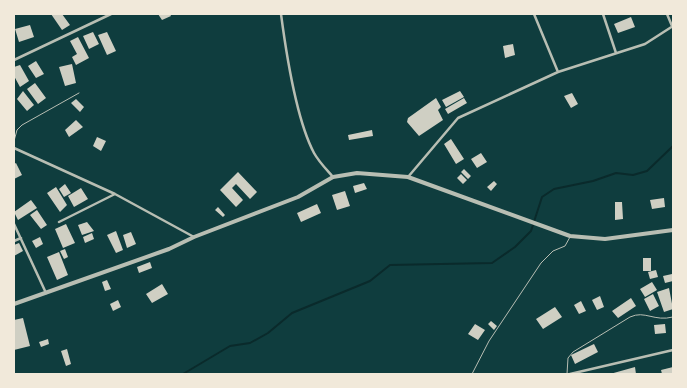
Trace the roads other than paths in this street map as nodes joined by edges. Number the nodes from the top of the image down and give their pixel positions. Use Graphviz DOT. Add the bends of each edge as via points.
graph roads {
  1 [pos="111,14"];
  2 [pos="281,14"];
  3 [pos="534,14"];
  4 [pos="603,14"];
  5 [pos="667,14"];
  6 [pos="673,26"];
  7 [pos="616,53"];
  8 [pos="14,60"];
  9 [pos="558,72"];
  10 [pos="78,93"];
  11 [pos="14,140"];
  12 [pos="14,148"];
  13 [pos="333,177"];
  14 [pos="408,177"];
  15 [pos="115,194"];
  16 [pos="59,222"];
  17 [pos="14,224"];
  18 [pos="673,230"];
  19 [pos="570,236"];
  20 [pos="194,237"];
  21 [pos="21,238"];
  22 [pos="14,241"];
  23 [pos="46,293"];
  24 [pos="14,304"];
  25 [pos="673,317"];
  26 [pos="673,350"];
  27 [pos="472,374"];
  28 [pos="568,374"];
  1 -- 8 [label="street"];
  2 -- 13 [label="street" via="303,122 314,153"];
  3 -- 9 [label="street"];
  4 -- 7 [label="street"];
  5 -- 6 [label="street"];
  6 -- 7 [label="street" via="645,44"];
  7 -- 9 [label="street"];
  9 -- 14 [label="street" via="458,118"];
  10 -- 11 [label="lane" via="22,125"];
  12 -- 15 [label="street"];
  13 -- 14 [label="street" via="369,172"];
  13 -- 20 [label="street" via="298,197"];
  14 -- 19 [label="street"];
  15 -- 16 [label="street"];
  15 -- 20 [label="street"];
  17 -- 21 [label="street"];
  18 -- 19 [label="street" via="605,239"];
  19 -- 27 [label="lane" via="566,246 553,251 541,263 489,341"];
  20 -- 23 [label="street"];
  21 -- 22 [label="street"];
  21 -- 23 [label="street"];
  23 -- 24 [label="street"];
  25 -- 28 [label="lane" via="658,319 639,314 630,317 573,352 568,358"];
  26 -- 28 [label="street"];
}
